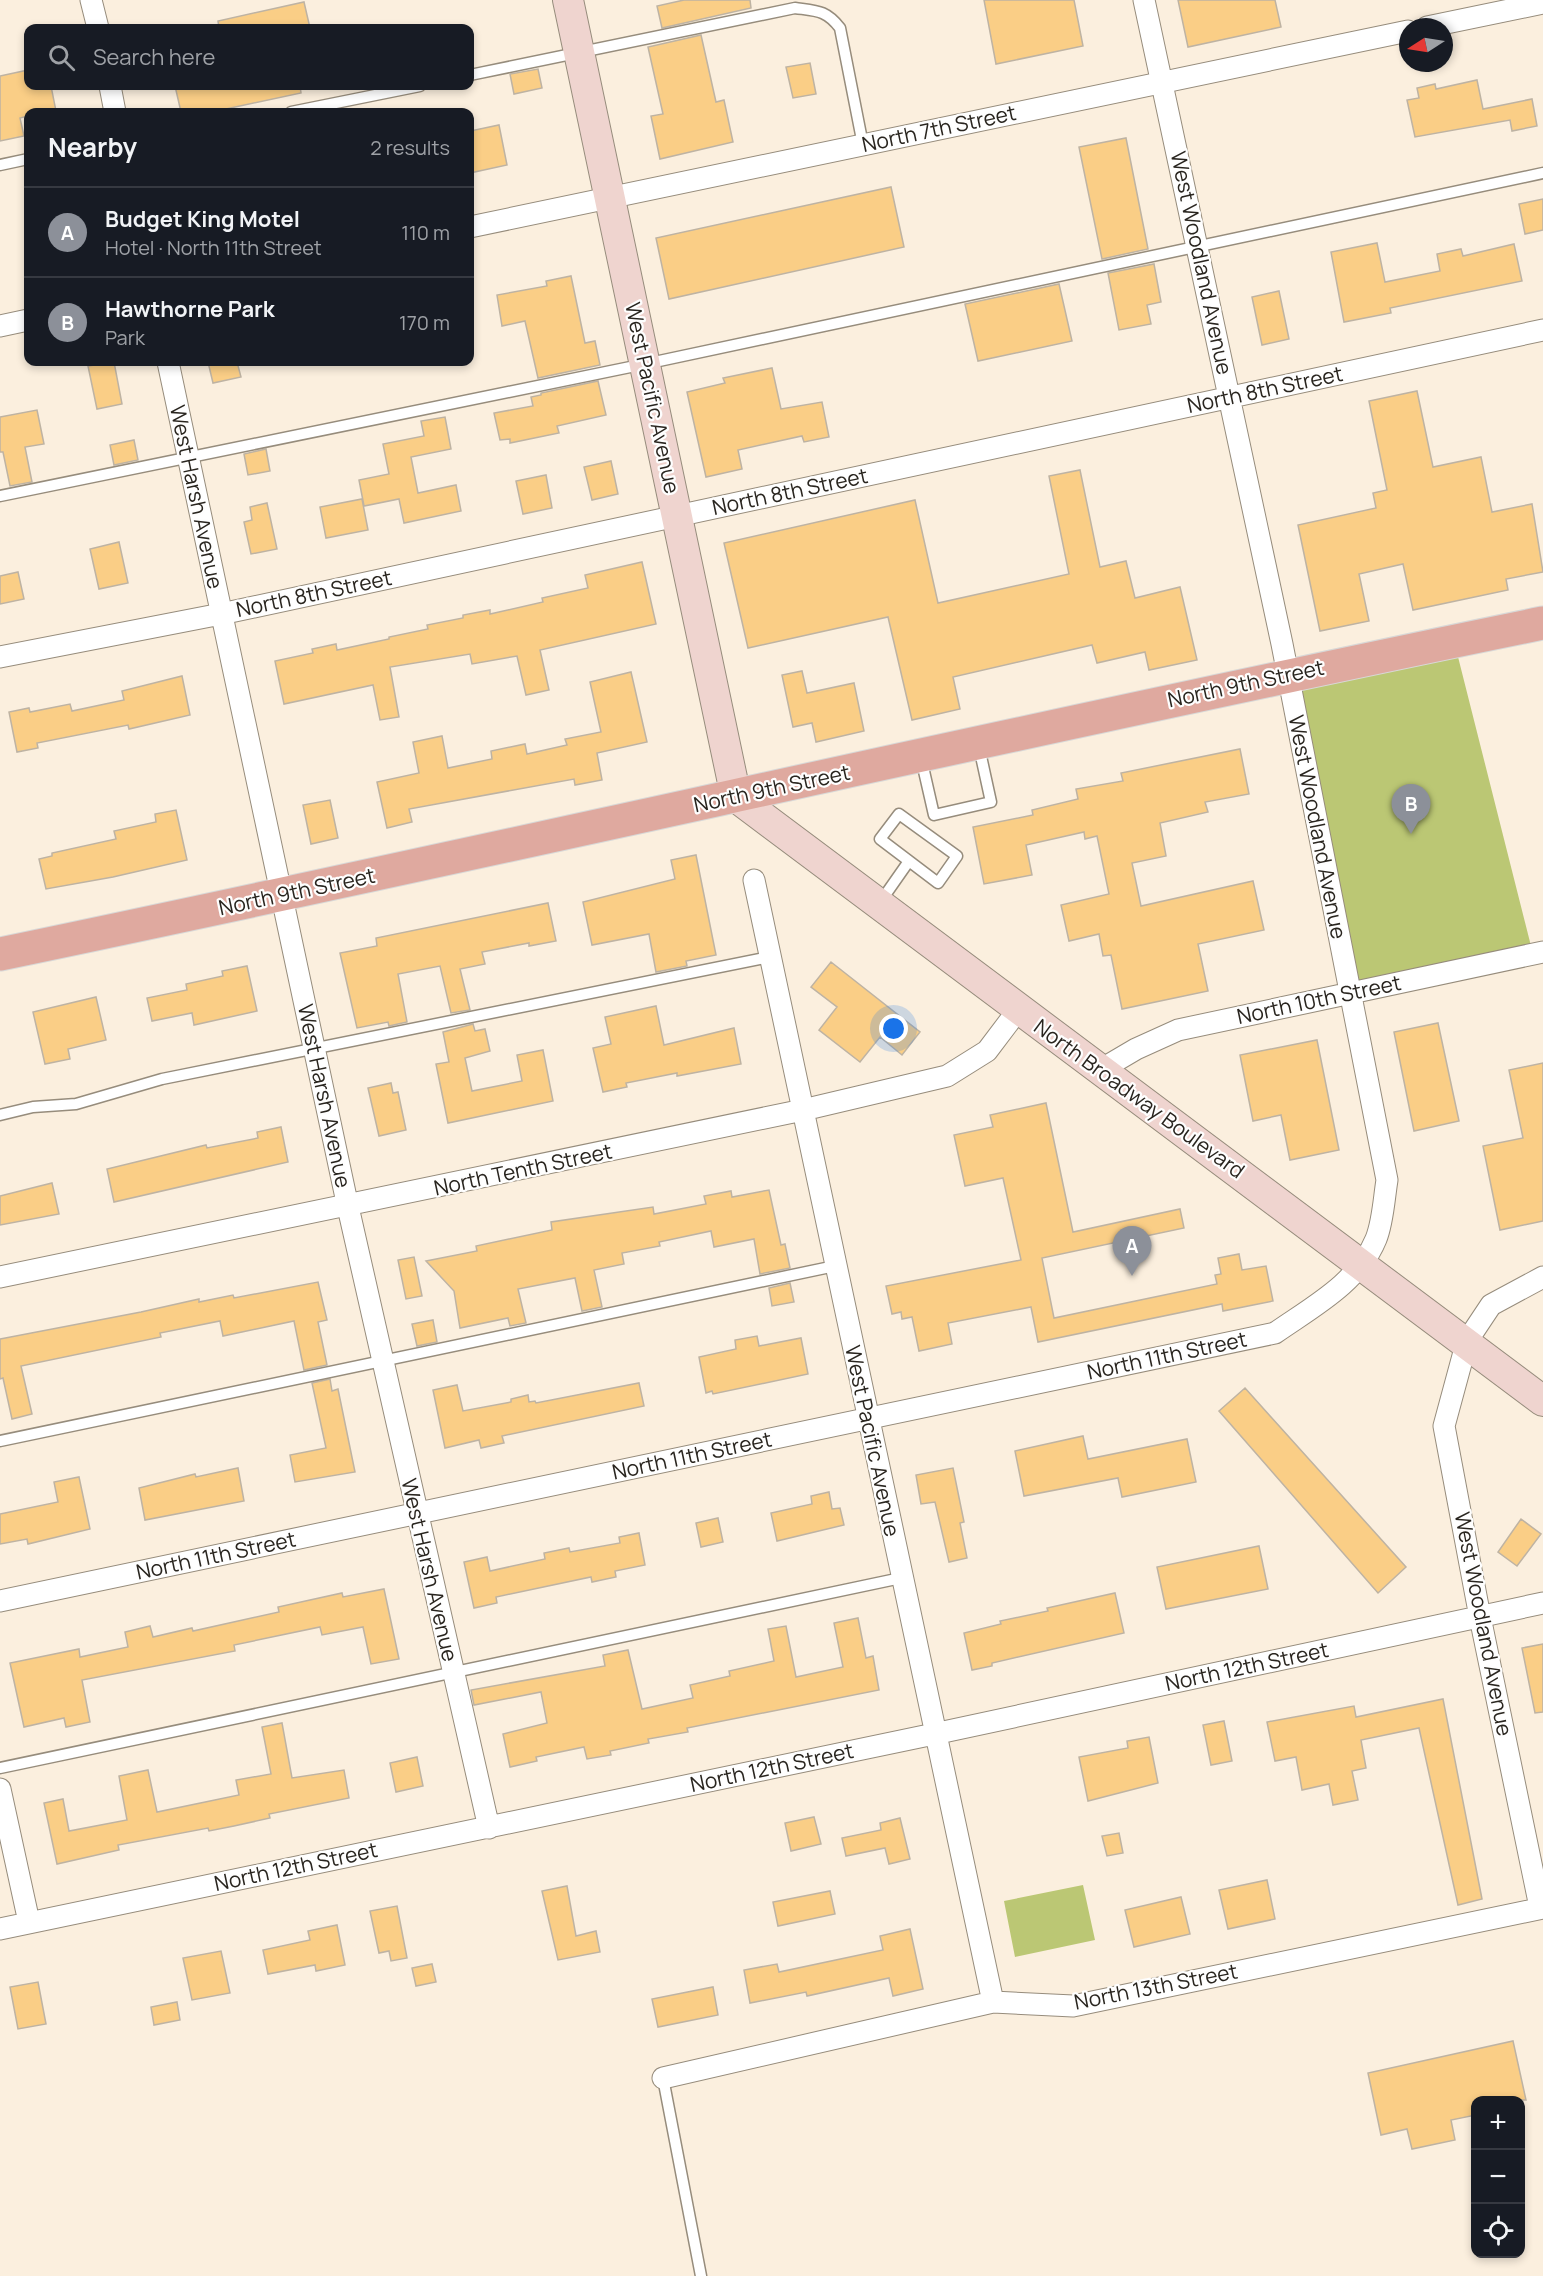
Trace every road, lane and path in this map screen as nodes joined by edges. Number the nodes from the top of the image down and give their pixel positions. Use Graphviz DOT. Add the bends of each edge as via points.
graph roads {
  1 [pos="92,0"];
  2 [pos="568,0"];
  3 [pos="1144,0"];
  4 [pos="1543,3"];
  5 [pos="1453,21"];
  6 [pos="97,24"];
  7 [pos="1399,33"];
  8 [pos="579,52"];
  9 [pos="474,74"];
  10 [pos="1162,82"];
  11 [pos="111,90"];
  12 [pos="400,90"];
  13 [pos="114,108"];
  14 [pos="311,108"];
  15 [pos="863,145"];
  16 [pos="24,160"];
  17 [pos="0,165"];
  18 [pos="1543,173"];
  19 [pos="609,198"];
  20 [pos="474,226"];
  21 [pos="1197,246"];
  22 [pos="24,321"];
  23 [pos="0,326"];
  24 [pos="1543,330"];
  25 [pos="645,364"];
  26 [pos="169,366"];
  27 [pos="1229,398"];
  28 [pos="188,459"];
  29 [pos="0,496"];
  30 [pos="677,516"];
  31 [pos="220,614"];
  32 [pos="1543,623"];
  33 [pos="0,657"];
  34 [pos="1287,675"];
  35 [pos="979,743"];
  36 [pos="920,757"];
  37 [pos="736,797"];
  38 [pos="934,815"];
  39 [pos="929,834"];
  40 [pos="909,861"];
  41 [pos="753,880"];
  42 [pos="281,896"];
  43 [pos="879,904"];
  44 [pos="1543,952"];
  45 [pos="0,954"];
  46 [pos="770,957"];
  47 [pos="1350,994"];
  48 [pos="1018,1010"];
  49 [pos="314,1048"];
  50 [pos="1102,1069"];
  51 [pos="803,1110"];
  52 [pos="0,1115"];
  53 [pos="348,1207"];
  54 [pos="1361,1264"];
  55 [pos="835,1266"];
  56 [pos="0,1277"];
  57 [pos="1543,1277"];
  58 [pos="1467,1341"];
  59 [pos="382,1362"];
  60 [pos="1543,1401"];
  61 [pos="867,1419"];
  62 [pos="0,1441"];
  63 [pos="416,1514"];
  64 [pos="901,1578"];
  65 [pos="0,1601"];
  66 [pos="1543,1603"];
  67 [pos="1480,1617"];
  68 [pos="452,1671"];
  69 [pos="934,1734"];
  70 [pos="0,1768"];
  71 [pos="0,1789"];
  72 [pos="489,1828"];
  73 [pos="1542,1908"];
  74 [pos="29,1922"];
  75 [pos="0,1929"];
  76 [pos="993,2002"];
  77 [pos="663,2078"];
  78 [pos="701,2276"];
  1 -- 6 [label="street"];
  2 -- 8 [label="main road, West Pacific Avenue"];
  3 -- 10 [label="street, West Woodland Avenue"];
  4 -- 5 [label="street"];
  7 -- 10 [label="street, North 7th Street"];
  8 -- 9 [label="lane"];
  8 -- 15 [label="lane" via="795,8 830,15 840,28"];
  8 -- 19 [label="main road, West Pacific Avenue"];
  10 -- 15 [label="street, North 7th Street"];
  10 -- 21 [label="street, West Woodland Avenue"];
  11 -- 13 [label="street"];
  12 -- 14 [label="lane"];
  15 -- 19 [label="street, North 7th Street"];
  16 -- 17 [label="lane"];
  18 -- 21 [label="lane"];
  19 -- 20 [label="street, North 7th Street"];
  19 -- 25 [label="main road, West Pacific Avenue"];
  21 -- 25 [label="lane"];
  21 -- 27 [label="street, West Woodland Avenue"];
  22 -- 23 [label="street"];
  24 -- 27 [label="street, North 8th Street"];
  25 -- 28 [label="lane"];
  25 -- 30 [label="main road, West Pacific Avenue"];
  26 -- 28 [label="street, West Harsh Avenue"];
  27 -- 30 [label="street, North 8th Street"];
  27 -- 34 [label="street, West Woodland Avenue"];
  28 -- 29 [label="lane"];
  28 -- 31 [label="street, West Harsh Avenue"];
  30 -- 31 [label="street, North 8th Street"];
  30 -- 37 [label="main road, West Pacific Avenue"];
  31 -- 33 [label="street, North 8th Street"];
  31 -- 42 [label="street, West Harsh Avenue"];
  32 -- 34 [label="main road, North 9th Street"];
  34 -- 35 [label="main road, North 9th Street"];
  34 -- 47 [label="street, West Woodland Avenue"];
  35 -- 36 [label="main road, North 9th Street"];
  35 -- 38 [label="lane" via="991,802"];
  36 -- 37 [label="main road, North 9th Street"];
  36 -- 38 [label="lane"];
  37 -- 42 [label="main road, North 9th Street"];
  37 -- 43 [label="main road, North Broadway Boulevard"];
  38 -- 39 [label="lane"];
  39 -- 40 [label="lane" via="913,827 899,814 880,839 897,848"];
  39 -- 40 [label="lane" via="957,856 938,883 926,870"];
  40 -- 43 [label="lane"];
  41 -- 46 [label="street, West Pacific Avenue"];
  42 -- 45 [label="main road, North 9th Street"];
  42 -- 49 [label="street, West Harsh Avenue"];
  43 -- 48 [label="main road, North Broadway Boulevard"];
  44 -- 47 [label="street, North 10th Street"];
  46 -- 49 [label="lane"];
  46 -- 51 [label="street, West Pacific Avenue"];
  47 -- 50 [label="street, North 10th Street" via="1178,1030"];
  47 -- 54 [label="street, West Woodland Avenue" via="1387,1180 1376,1238"];
  48 -- 50 [label="main road, North Broadway Boulevard"];
  48 -- 51 [label="street, North Tenth Street" via="987,1051 947,1076"];
  49 -- 52 [label="lane" via="162,1079 76,1104 33,1107"];
  49 -- 53 [label="street, West Harsh Avenue"];
  50 -- 54 [label="main road, North Broadway Boulevard"];
  51 -- 53 [label="street, North Tenth Street"];
  51 -- 55 [label="street, West Pacific Avenue"];
  53 -- 56 [label="street, North Tenth Street"];
  53 -- 59 [label="street, West Harsh Avenue"];
  54 -- 58 [label="main road, North Broadway Boulevard"];
  54 -- 61 [label="street, North 11th Street" via="1338,1289 1275,1333"];
  55 -- 59 [label="lane"];
  55 -- 61 [label="street, West Pacific Avenue"];
  57 -- 58 [label="street" via="1491,1305"];
  58 -- 60 [label="main road, North Broadway Boulevard"];
  58 -- 67 [label="street, West Woodland Avenue" via="1444,1426"];
  59 -- 62 [label="lane"];
  59 -- 63 [label="street, West Harsh Avenue"];
  61 -- 63 [label="street, North 11th Street"];
  61 -- 64 [label="street, West Pacific Avenue"];
  63 -- 65 [label="street, North 11th Street"];
  63 -- 68 [label="street, West Harsh Avenue"];
  64 -- 68 [label="lane"];
  64 -- 69 [label="street, West Pacific Avenue"];
  66 -- 67 [label="street, North 12th Street"];
  67 -- 69 [label="street, North 12th Street"];
  67 -- 73 [label="street, West Woodland Avenue"];
  68 -- 70 [label="lane"];
  68 -- 72 [label="street, West Harsh Avenue"];
  69 -- 72 [label="street, North 12th Street"];
  69 -- 76 [label="street, West Pacific Avenue"];
  71 -- 74 [label="street"];
  72 -- 74 [label="street, North 12th Street"];
  73 -- 76 [label="street, North 13th Street" via="1073,2006"];
  74 -- 75 [label="street, North 12th Street"];
  76 -- 77 [label="street, North 13th Street"];
  77 -- 78 [label="lane"];
}
